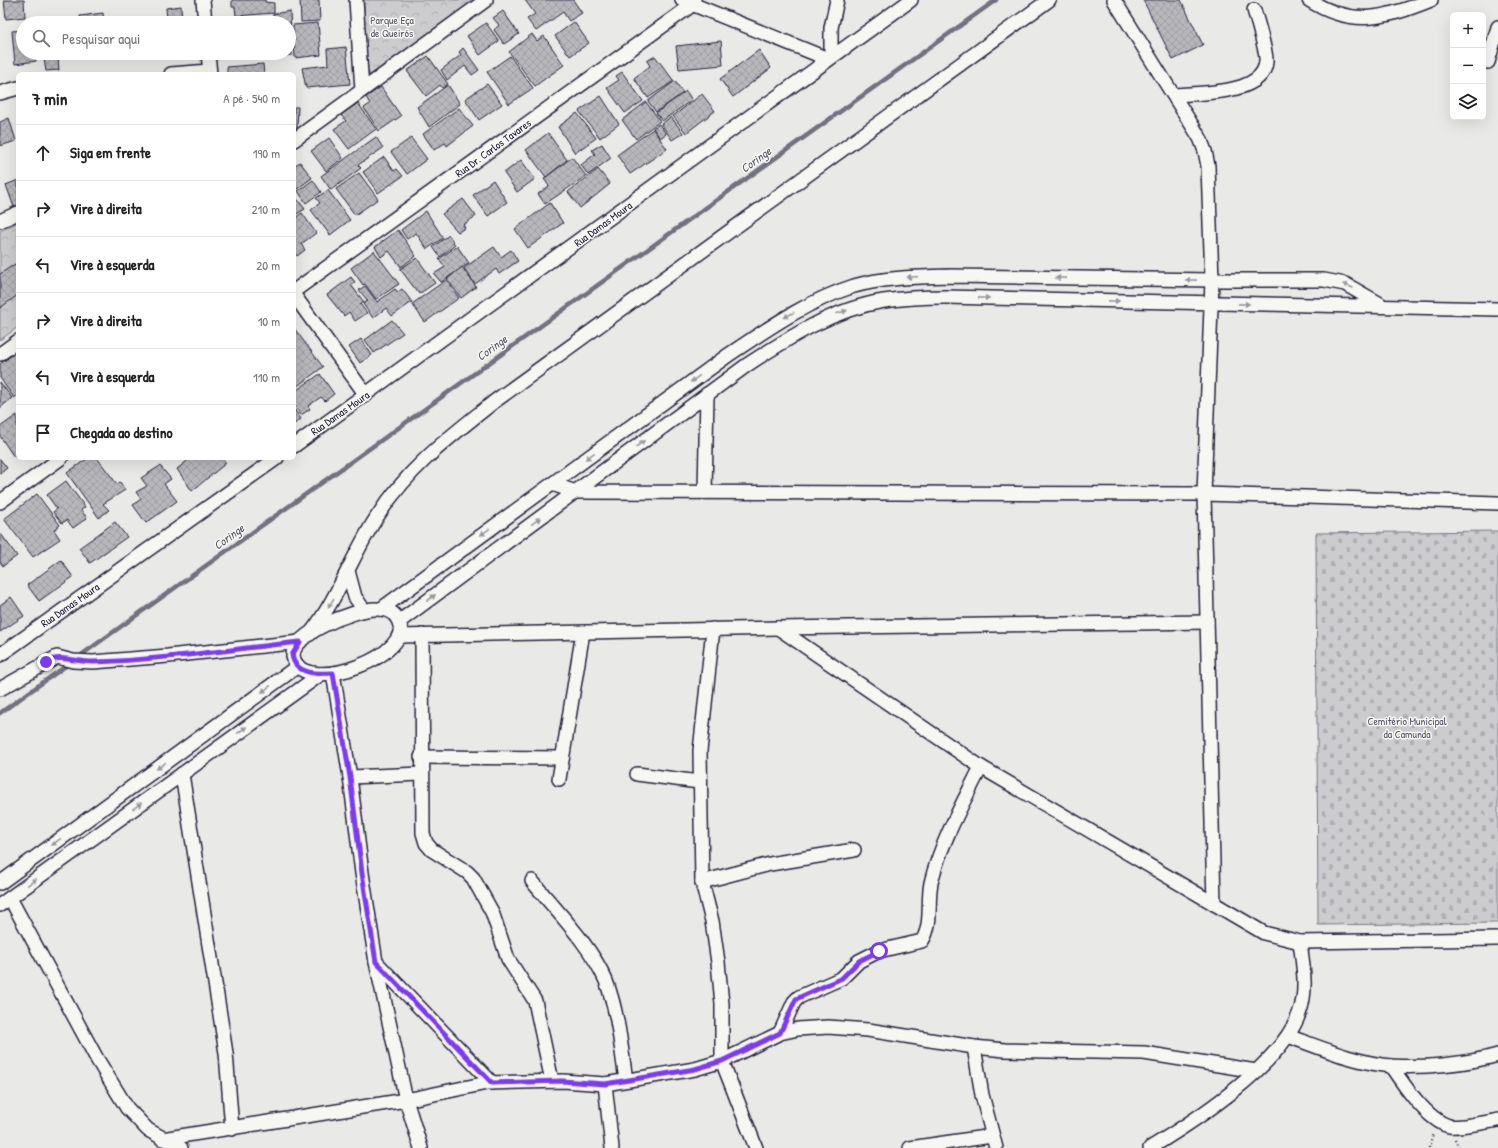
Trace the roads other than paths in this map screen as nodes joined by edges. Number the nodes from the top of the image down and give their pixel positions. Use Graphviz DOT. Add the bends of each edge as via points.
graph roads {
  1 [pos="203,0"];
  2 [pos="356,0"];
  3 [pos="486,0"];
  4 [pos="837,0"];
  5 [pos="911,0"];
  6 [pos="1049,0"];
  7 [pos="1114,0"];
  8 [pos="1309,0"];
  9 [pos="1431,0"];
  10 [pos="689,2"];
  11 [pos="1254,10"];
  12 [pos="204,16"];
  13 [pos="1498,27"];
  14 [pos="830,58"];
  15 [pos="208,60"];
  16 [pos="1488,62"];
  17 [pos="209,72"];
  18 [pos="16,89"];
  19 [pos="362,90"];
  20 [pos="0,93"];
  21 [pos="1174,95"];
  22 [pos="296,139"];
  23 [pos="16,214"];
  24 [pos="0,221"];
  25 [pos="1212,280"];
  26 [pos="296,290"];
  27 [pos="296,298"];
  28 [pos="1212,304"];
  29 [pos="1381,305"];
  30 [pos="1498,309"];
  31 [pos="16,342"];
  32 [pos="0,354"];
  33 [pos="707,394"];
  34 [pos="366,395"];
  35 [pos="296,445"];
  36 [pos="58,460"];
  37 [pos="274,460"];
  38 [pos="552,484"];
  39 [pos="576,492"];
  40 [pos="705,492"];
  41 [pos="1204,494"];
  42 [pos="0,502"];
  43 [pos="1498,503"];
  44 [pos="348,571"];
  45 [pos="381,609"];
  46 [pos="364,610"];
  47 [pos="400,621"];
  48 [pos="1207,622"];
  49 [pos="778,628"];
  50 [pos="713,629"];
  51 [pos="582,632"];
  52 [pos="400,636"];
  53 [pos="422,636"];
  54 [pos="305,638"];
  55 [pos="0,654"];
  56 [pos="298,666"];
  57 [pos="327,674"];
  58 [pos="0,689"];
  59 [pos="421,757"];
  60 [pos="562,758"];
  61 [pos="981,767"];
  62 [pos="182,774"];
  63 [pos="421,774"];
  64 [pos="637,774"];
  65 [pos="350,777"];
  66 [pos="559,779"];
  67 [pos="699,782"];
  68 [pos="854,850"];
  69 [pos="532,881"];
  70 [pos="702,882"];
  71 [pos="0,883"];
  72 [pos="5,902"];
  73 [pos="1214,904"];
  74 [pos="1498,939"];
  75 [pos="1300,942"];
  76 [pos="376,962"];
  77 [pos="780,1033"];
  78 [pos="1288,1036"];
  79 [pos="974,1047"];
  80 [pos="1498,1055"];
  81 [pos="722,1061"];
  82 [pos="1391,1066"];
  83 [pos="1256,1070"];
  84 [pos="626,1080"];
  85 [pos="552,1081"];
  86 [pos="492,1083"];
  87 [pos="605,1084"];
  88 [pos="406,1100"];
  89 [pos="1498,1120"];
  90 [pos="232,1129"];
  91 [pos="162,1139"];
  92 [pos="994,1142"];
  93 [pos="181,1148"];
  94 [pos="421,1148"];
  95 [pos="612,1148"];
  96 [pos="756,1148"];
  97 [pos="910,1148"];
  98 [pos="1150,1148"];
  1 -- 12 [label="street"];
  2 -- 19 [label="street"];
  3 -- 19 [label="street"];
  4 -- 14 [label="street" via="831,28"];
  5 -- 14 [label="street, Rua Damas Moura"];
  6 -- 44 [label="street" via="495,401 435,448 412,470 374,521"];
  7 -- 21 [label="street"];
  8 -- 9 [label="street" via="1326,11 1354,18 1375,18"];
  10 -- 14 [label="street"];
  10 -- 26 [label="street, Rua Dr. Carlos Tavares"];
  11 -- 21 [label="street" via="1266,62 1258,79 1241,88"];
  13 -- 16 [label="street"];
  14 -- 34 [label="street, Rua Damas Moura"];
  15 -- 17 [label="street"];
  18 -- 20 [label="street"];
  19 -- 22 [label="street"];
  21 -- 25 [label="street" via="1205,151 1208,166"];
  23 -- 24 [label="street"];
  25 -- 28 [label="street"];
  29 -- 25 [label="street, one-way" via="1345,284 1324,280"];
  25 -- 38 [label="street, one-way" via="951,276 907,277 855,286 810,304 784,318 727,356"];
  27 -- 34 [label="street"];
  28 -- 29 [label="street, one-way"];
  33 -- 28 [label="street, one-way" via="760,356 807,328 832,316 884,301 945,297"];
  28 -- 41 [label="street"];
  29 -- 30 [label="street"];
  31 -- 32 [label="street"];
  39 -- 33 [label="street, one-way"];
  33 -- 40 [label="street"];
  34 -- 35 [label="street, Rua Damas Moura"];
  36 -- 42 [label="street"];
  37 -- 55 [label="street, Rua Damas Moura"];
  38 -- 39 [label="street"];
  38 -- 45 [label="street, one-way"];
  39 -- 40 [label="street"];
  47 -- 39 [label="street, one-way"];
  40 -- 41 [label="street"];
  41 -- 43 [label="street"];
  41 -- 48 [label="street"];
  44 -- 46 [label="street" via="355,597"];
  44 -- 54 [label="street, one-way" via="327,611"];
  45 -- 46 [label="street"];
  45 -- 47 [label="street" via="391,611"];
  46 -- 54 [label="street" via="338,619"];
  47 -- 52 [label="street"];
  48 -- 49 [label="street"];
  48 -- 73 [label="street"];
  49 -- 50 [label="street"];
  49 -- 61 [label="street"];
  50 -- 51 [label="street"];
  50 -- 67 [label="street" via="701,732"];
  51 -- 53 [label="street"];
  51 -- 60 [label="street"];
  52 -- 53 [label="street"];
  52 -- 57 [label="street" via="387,651 373,660"];
  53 -- 59 [label="street"];
  54 -- 56 [label="street" via="292,655"];
  54 -- 58 [label="street" via="168,656 93,662 57,657"];
  56 -- 57 [label="street" via="309,673"];
  56 -- 71 [label="street, one-way"];
  62 -- 57 [label="street, one-way"];
  57 -- 65 [label="street"];
  59 -- 60 [label="street"];
  59 -- 63 [label="street"];
  60 -- 66 [label="street"];
  61 -- 73 [label="street"];
  61 -- 77 [label="street" via="950,833 931,884 927,934 922,940 879,951 859,961 842,978 798,997"];
  72 -- 62 [label="street, one-way"];
  62 -- 90 [label="street" via="226,1053"];
  63 -- 65 [label="street"];
  63 -- 85 [label="street" via="422,824 426,843 432,850 467,872 492,912 508,960 535,1001"];
  64 -- 67 [label="street"];
  65 -- 76 [label="street"];
  67 -- 70 [label="street"];
  68 -- 70 [label="street" via="770,864"];
  69 -- 84 [label="street" via="590,952 606,981 618,1024"];
  70 -- 81 [label="street" via="712,921 718,962 722,1004"];
  72 -- 91 [label="street" via="113,1087 137,1120"];
  73 -- 75 [label="street" via="1264,933"];
  74 -- 75 [label="street"];
  75 -- 78 [label="street" via="1305,989 1300,1014"];
  76 -- 86 [label="street"];
  76 -- 88 [label="street"];
  77 -- 79 [label="street" via="828,1027 868,1030"];
  77 -- 81 [label="street"];
  78 -- 82 [label="street" via="1353,1058"];
  78 -- 83 [label="street"];
  79 -- 83 [label="street" via="1144,1053"];
  79 -- 92 [label="street"];
  80 -- 82 [label="street" via="1476,1062"];
  81 -- 84 [label="street" via="695,1069"];
  81 -- 96 [label="street"];
  82 -- 89 [label="street" via="1420,1103 1436,1119 1449,1126"];
  83 -- 98 [label="street" via="1208,1110"];
  84 -- 87 [label="street"];
  85 -- 86 [label="street"];
  85 -- 87 [label="street"];
  86 -- 88 [label="street"];
  87 -- 95 [label="street"];
  88 -- 90 [label="street"];
  88 -- 94 [label="street"];
  90 -- 91 [label="street"];
  91 -- 93 [label="street"];
  92 -- 97 [label="street"];
}
